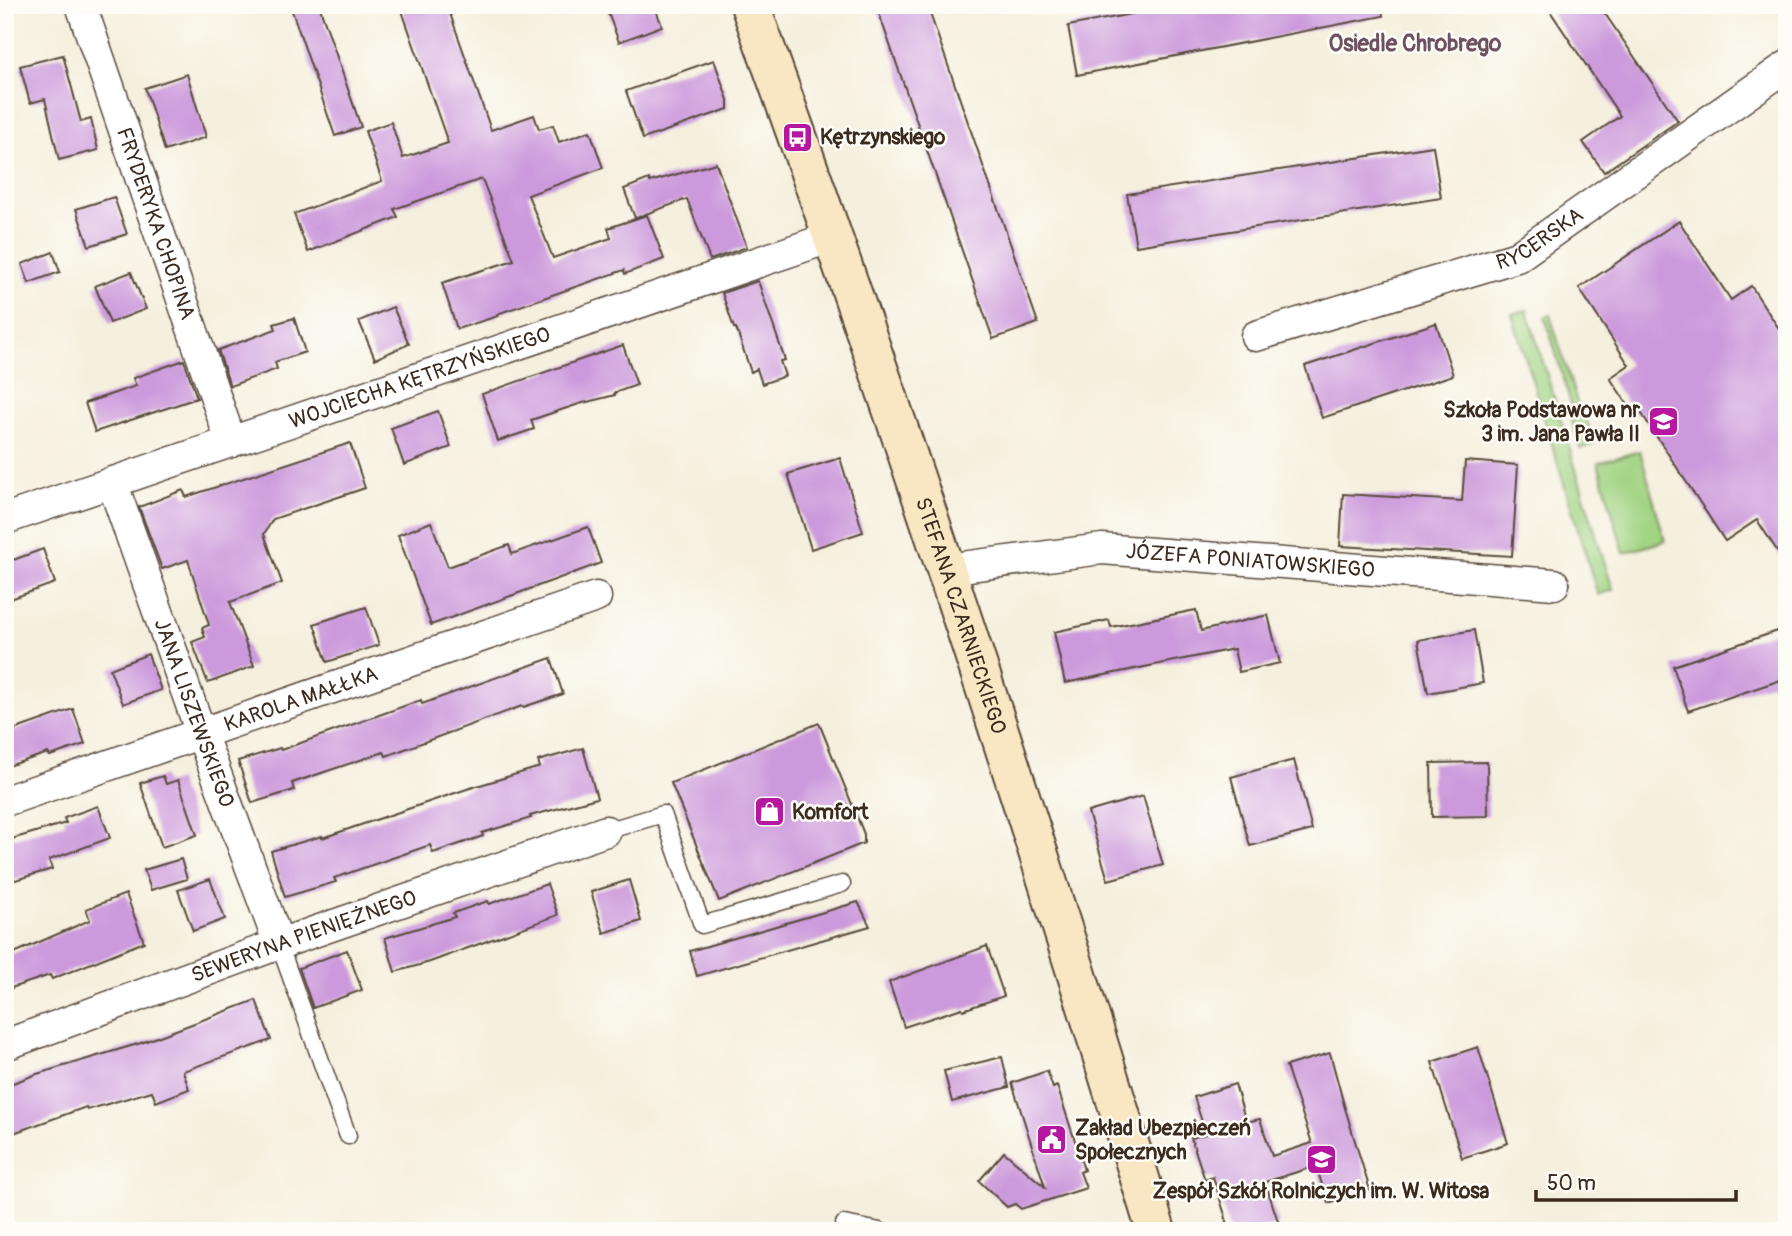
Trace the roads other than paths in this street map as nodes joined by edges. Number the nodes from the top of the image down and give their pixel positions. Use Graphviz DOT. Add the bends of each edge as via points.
graph roads {
  1 [pos="81,5"];
  2 [pos="750,5"];
  3 [pos="1787,66"];
  4 [pos="832,237"];
  5 [pos="1256,336"];
  6 [pos="231,442"];
  7 [pos="112,482"];
  8 [pos="5,519"];
  9 [pos="946,569"];
  10 [pos="1554,584"];
  11 [pos="596,597"];
  12 [pos="201,733"];
  13 [pos="5,801"];
  14 [pos="606,831"];
  15 [pos="842,884"];
  16 [pos="279,944"];
  17 [pos="5,1045"];
  18 [pos="348,1136"];
  19 [pos="844,1224"];
  20 [pos="880,1231"];
  21 [pos="1156,1231"];
  1 -- 6 [label="street, FRYDERYKA CHOPINA"];
  2 -- 4 [label="street, STEFANA CZARNIECKIEGO"];
  3 -- 5 [label="street, RYCERSKA" via="1517,257"];
  4 -- 6 [label="street, WOJCIECHA KĘTRZYŃSKIEGO"];
  4 -- 9 [label="street, STEFANA CZARNIECKIEGO"];
  6 -- 7 [label="street, WOJCIECHA KĘTRZYŃSKIEGO"];
  7 -- 8 [label="street, WOJCIECHA KĘTRZYŃSKIEGO"];
  7 -- 12 [label="street, JANA LISZEWSKIEGO"];
  9 -- 10 [label="street, JÓZEFA PONIATOWSKIEGO" via="1102,549"];
  9 -- 21 [label="street, STEFANA CZARNIECKIEGO"];
  11 -- 12 [label="street, KAROLA MAŁŁKA"];
  12 -- 13 [label="street, KAROLA MAŁŁKA"];
  12 -- 16 [label="street, JANA LISZEWSKIEGO"];
  14 -- 15 [label="lane" via="663,814 702,925"];
  14 -- 16 [label="street, SEWERYNA PIENIĘŻNEGO"];
  16 -- 17 [label="street, SEWERYNA PIENIĘŻNEGO"];
  16 -- 18 [label="lane"];
  19 -- 20 [label="lane"];
}
